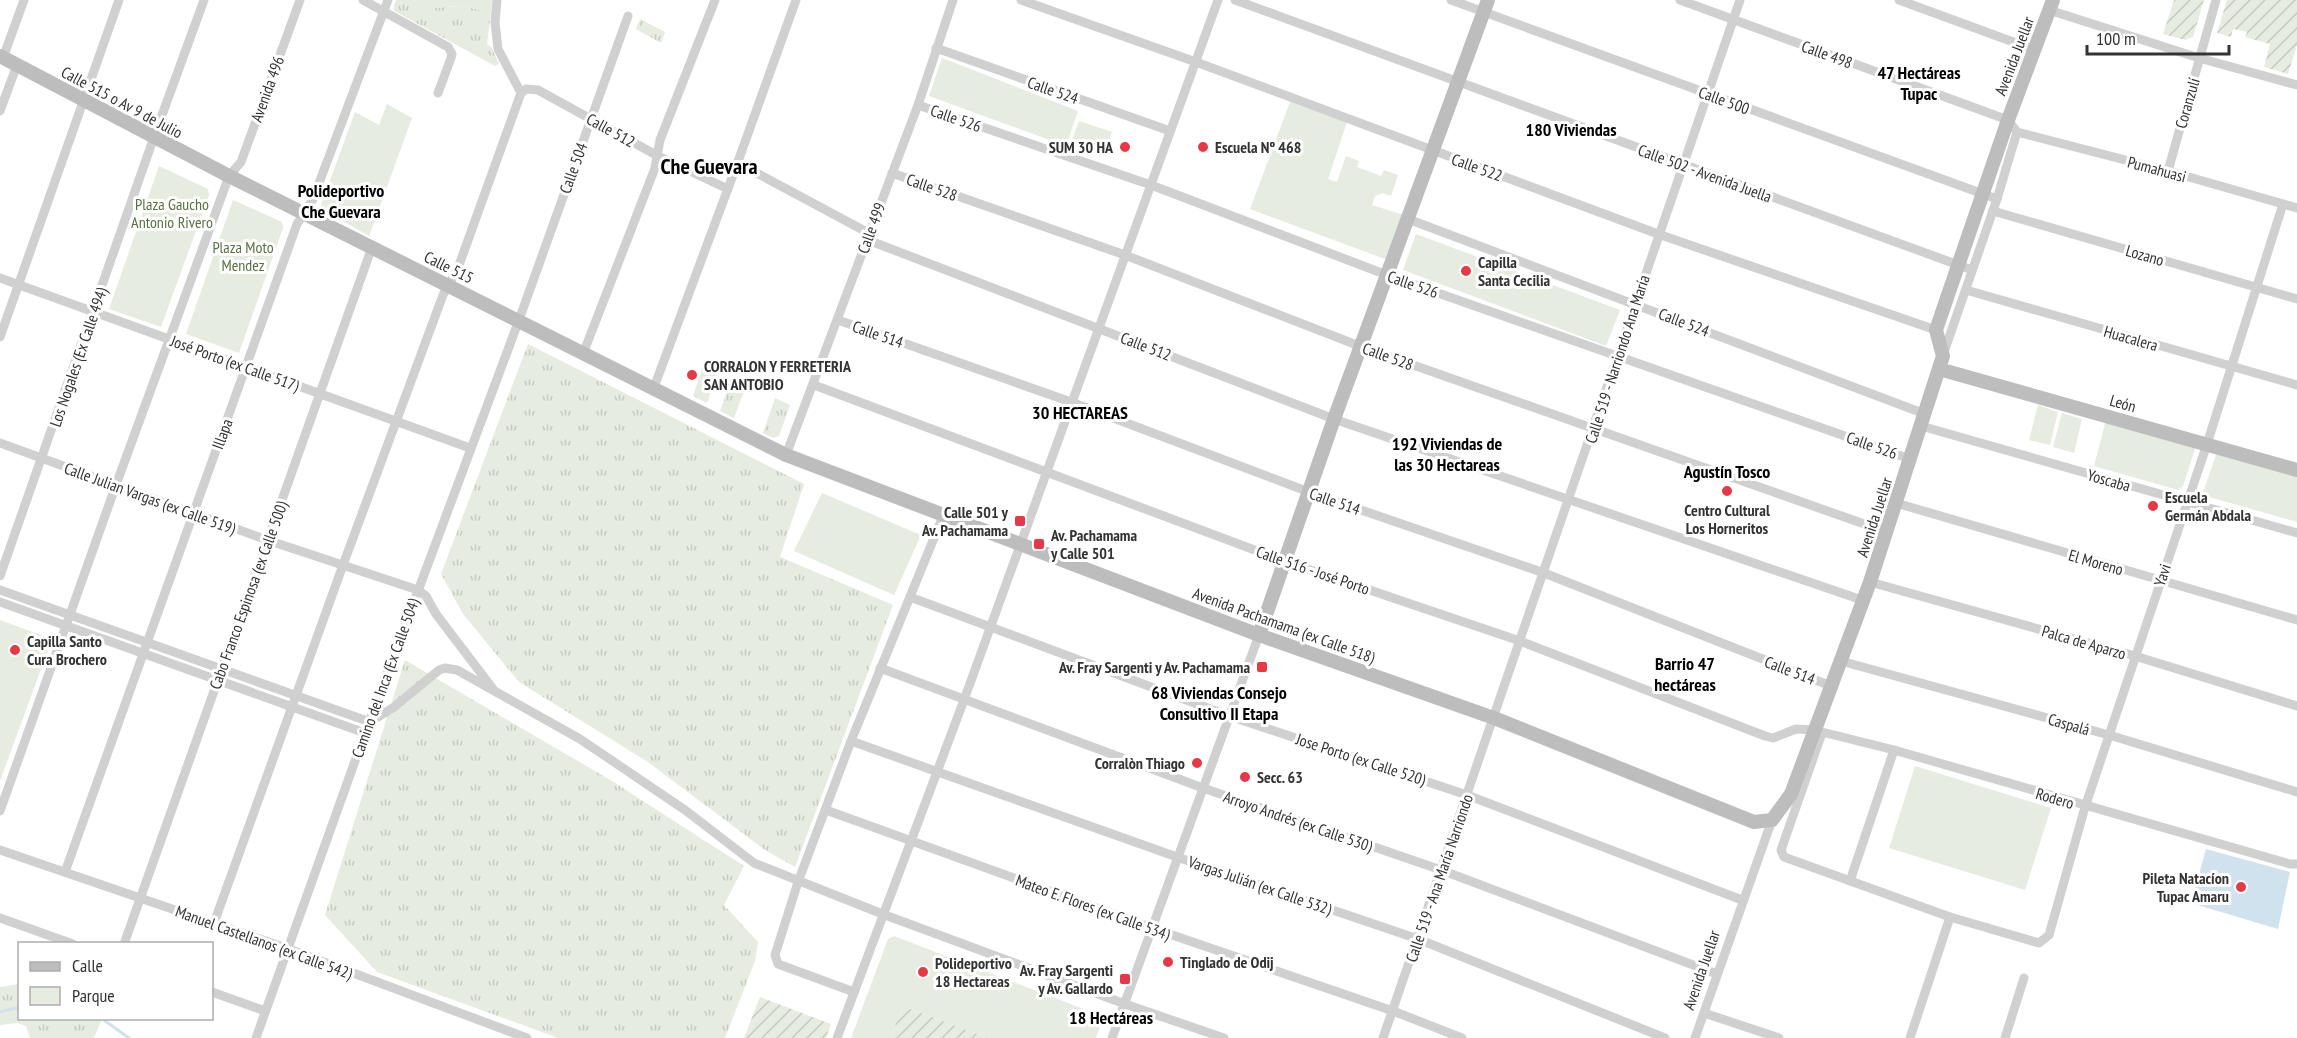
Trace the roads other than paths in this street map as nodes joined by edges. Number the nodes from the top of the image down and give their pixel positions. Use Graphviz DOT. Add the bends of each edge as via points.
graph roads {
  1 [pos="24,0"];
  2 [pos="119,0"];
  3 [pos="204,0"];
  4 [pos="300,0"];
  5 [pos="363,0"];
  6 [pos="388,0"];
  7 [pos="497,0"];
  8 [pos="715,0"];
  9 [pos="796,0"];
  10 [pos="953,0"];
  11 [pos="1021,0"];
  12 [pos="1218,0"];
  13 [pos="1235,0"];
  14 [pos="1450,0"];
  15 [pos="1680,0"];
  16 [pos="1740,0"];
  17 [pos="1899,0"];
  18 [pos="2216,0"];
  19 [pos="2051,5"];
  20 [pos="1486,6"];
  21 [pos="384,11"];
  22 [pos="628,16"];
  23 [pos="1733,19"];
  24 [pos="936,48"];
  25 [pos="2035,50"];
  26 [pos="1,57"];
  27 [pos="2199,58"];
  28 [pos="1196,62"];
  29 [pos="17,65"];
  30 [pos="1458,81"];
  31 [pos="2297,85"];
  32 [pos="524,91"];
  33 [pos="438,93"];
  34 [pos="1707,93"];
  35 [pos="83,100"];
  36 [pos="918,105"];
  37 [pos="0,111"];
  38 [pos="591,119"];
  39 [pos="2008,120"];
  40 [pos="1170,130"];
  41 [pos="2017,132"];
  42 [pos="154,137"];
  43 [pos="1431,151"];
  44 [pos="658,156"];
  45 [pos="1683,165"];
  46 [pos="736,167"];
  47 [pos="2168,171"];
  48 [pos="892,173"];
  49 [pos="230,176"];
  50 [pos="1151,185"];
  51 [pos="728,189"];
  52 [pos="1982,194"];
  53 [pos="1997,199"];
  54 [pos="2283,204"];
  55 [pos="2297,208"];
  56 [pos="1993,211"];
  57 [pos="304,212"];
  58 [pos="1408,219"];
  59 [pos="1658,234"];
  60 [pos="867,238"];
  61 [pos="372,247"];
  62 [pos="1125,255"];
  63 [pos="1957,265"];
  64 [pos="1972,270"];
  65 [pos="1387,275"];
  66 [pos="0,278"];
  67 [pos="19,284"];
  68 [pos="449,285"];
  69 [pos="2256,286"];
  70 [pos="1966,290"];
  71 [pos="2297,298"];
  72 [pos="1636,303"];
  73 [pos="93,311"];
  74 [pos="519,320"];
  75 [pos="838,320"];
  76 [pos="1099,327"];
  77 [pos="1935,330"];
  78 [pos="0,337"];
  79 [pos="170,339"];
  80 [pos="1362,347"];
  81 [pos="583,354"];
  82 [pos="1618,356"];
  83 [pos="1941,362"];
  84 [pos="246,366"];
  85 [pos="2231,367"];
  86 [pos="814,385"];
  87 [pos="2297,385"];
  88 [pos="653,390"];
  89 [pos="319,394"];
  90 [pos="1071,402"];
  91 [pos="1334,419"];
  92 [pos="1923,420"];
  93 [pos="396,422"];
  94 [pos="1594,429"];
  95 [pos="0,443"];
  96 [pos="2207,444"];
  97 [pos="470,448"];
  98 [pos="786,455"];
  99 [pos="42,459"];
  100 [pos="1910,459"];
  101 [pos="2297,470"];
  102 [pos="1046,472"];
  103 [pos="116,485"];
  104 [pos="1309,492"];
  105 [pos="1570,500"];
  106 [pos="2187,502"];
  107 [pos="1896,503"];
  108 [pos="193,513"];
  109 [pos="943,516"];
  110 [pos="1887,532"];
  111 [pos="2297,533"];
  112 [pos="267,540"];
  113 [pos="1021,545"];
  114 [pos="1284,561"];
  115 [pos="343,565"];
  116 [pos="1544,573"];
  117 [pos="0,576"];
  118 [pos="2161,581"];
  119 [pos="1870,582"];
  120 [pos="0,590"];
  121 [pos="418,591"];
  122 [pos="910,597"];
  123 [pos="1862,600"];
  124 [pos="0,603"];
  125 [pos="70,615"];
  126 [pos="2297,620"];
  127 [pos="66,626"];
  128 [pos="990,627"];
  129 [pos="1259,634"];
  130 [pos="1520,640"];
  131 [pos="147,643"];
  132 [pos="143,654"];
  133 [pos="2135,656"];
  134 [pos="1841,661"];
  135 [pos="880,668"];
  136 [pos="221,670"];
  137 [pos="218,681"];
  138 [pos="1831,686"];
  139 [pos="496,692"];
  140 [pos="297,697"];
  141 [pos="964,700"];
  142 [pos="2297,706"];
  143 [pos="292,707"];
  144 [pos="1229,716"];
  145 [pos="1494,718"];
  146 [pos="370,722"];
  147 [pos="1818,732"];
  148 [pos="365,733"];
  149 [pos="2109,735"];
  150 [pos="851,741"];
  151 [pos="1894,750"];
  152 [pos="936,771"];
  153 [pos="1203,788"];
  154 [pos="2297,792"];
  155 [pos="1467,795"];
  156 [pos="2085,807"];
  157 [pos="826,810"];
  158 [pos="0,811"];
  159 [pos="1772,820"];
  160 [pos="911,841"];
  161 [pos="0,850"];
  162 [pos="1178,857"];
  163 [pos="2297,864"];
  164 [pos="1441,870"];
  165 [pos="64,872"];
  166 [pos="1850,881"];
  167 [pos="798,882"];
  168 [pos="140,898"];
  169 [pos="1742,900"];
  170 [pos="885,915"];
  171 [pos="1950,917"];
  172 [pos="0,918"];
  173 [pos="214,924"];
  174 [pos="1152,928"];
  175 [pos="1418,939"];
  176 [pos="67,942"];
  177 [pos="125,942"];
  178 [pos="289,949"];
  179 [pos="1717,974"];
  180 [pos="2024,978"];
  181 [pos="213,992"];
  182 [pos="854,992"];
  183 [pos="1125,1004"];
  184 [pos="265,1011"];
  185 [pos="1393,1011"];
  186 [pos="1704,1013"];
  187 [pos="256,1038"];
  188 [pos="527,1038"];
  189 [pos="837,1038"];
  190 [pos="1112,1038"];
  191 [pos="1224,1038"];
  192 [pos="1383,1038"];
  193 [pos="1462,1038"];
  194 [pos="1665,1038"];
  195 [pos="1695,1038"];
  196 [pos="1779,1038"];
  197 [pos="1910,1038"];
  198 [pos="2005,1038"];
  1 -- 26 [label="street"];
  2 -- 35 [label="street"];
  3 -- 42 [label="street, Los Nogales (Ex Calle 494)"];
  4 -- 49 [label="street, Avenida 496" via="241,162"];
  5 -- 21 [label="street"];
  6 -- 21 [label="street, Illapa"];
  7 -- 32 [label="street" via="498,50"];
  8 -- 44 [label="street" via="660,140"];
  9 -- 46 [label="street"];
  10 -- 24 [label="street, Calle 499"];
  11 -- 28 [label="street, Calle 522"];
  12 -- 28 [label="street"];
  13 -- 30 [label="street, Calle 502 - Avenida Juella"];
  14 -- 20 [label="street, Calle 500"];
  15 -- 23 [label="street, Calle 498"];
  16 -- 23 [label="street, Calle 519 - Narriondo Ana María"];
  17 -- 25 [label="street"];
  18 -- 27 [label="street, Coranzulí"];
  19 -- 25 [label="street, Avenida Juellar"];
  19 -- 27 [label="street"];
  20 -- 30 [label="street"];
  20 -- 34 [label="street, Calle 500"];
  21 -- 33 [label="street" via="448,47 452,54"];
  21 -- 57 [label="street, Illapa" via="313,199"];
  22 -- 38 [label="street, Calle 504"];
  23 -- 34 [label="street, Calle 519 - Narriondo Ana María"];
  23 -- 39 [label="street, Calle 498"];
  24 -- 36 [label="street, Calle 499"];
  24 -- 40 [label="street, Calle 524"];
  25 -- 39 [label="street, Avenida Juellar"];
  26 -- 29 [label="street, Calle 515 o Av 9 de Julio"];
  27 -- 31 [label="street"];
  27 -- 47 [label="street, Coranzulí"];
  28 -- 40 [label="street"];
  28 -- 43 [label="street, Calle 522"];
  29 -- 35 [label="street, Calle 515 o Av 9 de Julio"];
  29 -- 37 [label="street"];
  30 -- 43 [label="street"];
  30 -- 45 [label="street, Calle 502 - Avenida Juella"];
  32 -- 38 [label="street, Calle 512" via="538,90"];
  32 -- 68 [label="street"];
  34 -- 45 [label="street, Calle 519 - Narriondo Ana María"];
  34 -- 52 [label="street, Calle 500"];
  35 -- 42 [label="street, Calle 515 o Av 9 de Julio"];
  35 -- 67 [label="street"];
  36 -- 48 [label="street, Calle 499"];
  36 -- 50 [label="street, Calle 526"];
  38 -- 44 [label="street, Calle 512"];
  38 -- 74 [label="street, Calle 504"];
  39 -- 41 [label="street"];
  39 -- 52 [label="street, Avenida Juellar"];
  40 -- 50 [label="street"];
  41 -- 47 [label="street, Pumahuasi"];
  41 -- 53 [label="street"];
  42 -- 49 [label="street, Calle 515 o Av 9 de Julio"];
  42 -- 73 [label="street, Los Nogales (Ex Calle 494)"];
  43 -- 58 [label="street"];
  43 -- 59 [label="street, Calle 522"];
  44 -- 51 [label="street, Calle 512"];
  44 -- 81 [label="street"];
  45 -- 59 [label="street, Calle 519 - Narriondo Ana María"];
  45 -- 63 [label="street, Calle 502 - Avenida Juella"];
  46 -- 51 [label="street"];
  46 -- 60 [label="street, Calle 512" via="751,170 843,219 863,230"];
  47 -- 54 [label="street, Pumahuasi"];
  48 -- 60 [label="street, Calle 499"];
  48 -- 62 [label="street, Calle 528"];
  49 -- 57 [label="street, Calle 515"];
  49 -- 79 [label="street, Avenida 496"];
  50 -- 62 [label="street"];
  50 -- 65 [label="street, Calle 526"];
  51 -- 88 [label="street"];
  52 -- 53 [label="street, Calle 500"];
  52 -- 63 [label="street, Avenida Juellar"];
  53 -- 56 [label="street"];
  54 -- 55 [label="street, Pumahuasi"];
  54 -- 69 [label="street, Yavi"];
  56 -- 64 [label="street"];
  56 -- 69 [label="street, Lozano"];
  57 -- 61 [label="street, Calle 515"];
  57 -- 84 [label="street, Illapa"];
  58 -- 65 [label="street"];
  58 -- 72 [label="street, Calle 524"];
  59 -- 72 [label="street, Calle 519 - Narriondo Ana María"];
  59 -- 77 [label="street, Calle 522"];
  60 -- 75 [label="street, Calle 499"];
  60 -- 76 [label="street, Calle 512"];
  61 -- 68 [label="street, Calle 515"];
  61 -- 89 [label="street, Cabo Franco Espinosa (ex Calle 500)"];
  62 -- 76 [label="street"];
  62 -- 80 [label="street, Calle 528"];
  63 -- 64 [label="street, Calle 502 - Avenida Juella"];
  63 -- 77 [label="street, Avenida Juellar"];
  64 -- 70 [label="street"];
  65 -- 80 [label="street"];
  65 -- 82 [label="street, Calle 526"];
  66 -- 67 [label="street, José Porto (ex Calle 517)"];
  67 -- 73 [label="street, José Porto (ex Calle 517)"];
  67 -- 78 [label="street"];
  68 -- 74 [label="street, Calle 515"];
  68 -- 93 [label="street"];
  69 -- 71 [label="street, Lozano"];
  69 -- 85 [label="street, Yavi"];
  70 -- 83 [label="street"];
  70 -- 85 [label="street, Huacalera"];
  72 -- 82 [label="street, Calle 519 - Narriondo Ana María"];
  72 -- 92 [label="street, Calle 524"];
  73 -- 79 [label="street, José Porto (ex Calle 517)"];
  73 -- 99 [label="street, Los Nogales (Ex Calle 494)"];
  74 -- 81 [label="street, Calle 515"];
  74 -- 97 [label="street, Camino del Inca (Ex Calle 504)"];
  75 -- 86 [label="street, Calle 499"];
  75 -- 90 [label="street, Calle 514"];
  76 -- 90 [label="street"];
  76 -- 91 [label="street, Calle 512"];
  77 -- 83 [label="street"];
  79 -- 84 [label="street, José Porto (ex Calle 517)"];
  79 -- 103 [label="street, Avenida 496"];
  80 -- 91 [label="street"];
  80 -- 94 [label="street, Calle 528"];
  81 -- 88 [label="street, Calle 515"];
  82 -- 94 [label="street, Calle 519 - Narriondo Ana María"];
  82 -- 100 [label="street, Calle 526"];
  83 -- 92 [label="street, Avenida Juellar"];
  83 -- 96 [label="street, León"];
  84 -- 89 [label="street, José Porto (ex Calle 517)"];
  84 -- 108 [label="street, Illapa"];
  85 -- 87 [label="street, Huacalera"];
  85 -- 96 [label="street, Yavi"];
  86 -- 98 [label="street, Calle 499"];
  86 -- 102 [label="street, Calle 516 - José Porto"];
  88 -- 98 [label="street, Calle 515"];
  89 -- 93 [label="street, José Porto (ex Calle 517)"];
  89 -- 112 [label="street, Cabo Franco Espinosa (ex Calle 500)"];
  90 -- 102 [label="street"];
  90 -- 104 [label="street, Calle 514"];
  91 -- 104 [label="street"];
  91 -- 105 [label="street, Calle 512"];
  92 -- 100 [label="street, Avenida Juellar"];
  92 -- 106 [label="street, Yoscaba"];
  93 -- 97 [label="street, José Porto (ex Calle 517)"];
  93 -- 115 [label="street"];
  94 -- 105 [label="street, Calle 519 - Narriondo Ana María"];
  94 -- 110 [label="street, Calle 528"];
  95 -- 99 [label="street, Calle Julian Vargas (ex Calle 519)"];
  96 -- 101 [label="street, León"];
  96 -- 106 [label="street, Yavi"];
  97 -- 121 [label="street, Camino del Inca (Ex Calle 504)"];
  98 -- 109 [label="street, Avenida Pachamama (ex Calle 518)"];
  99 -- 103 [label="street, Calle Julian Vargas (ex Calle 519)"];
  99 -- 117 [label="street, Los Nogales (Ex Calle 494)"];
  100 -- 107 [label="street, Avenida Juellar"];
  102 -- 113 [label="street"];
  102 -- 114 [label="street, Calle 516 - José Porto"];
  103 -- 108 [label="street, Calle Julian Vargas (ex Calle 519)"];
  103 -- 125 [label="street, Avenida 496"];
  104 -- 114 [label="street"];
  104 -- 116 [label="street, Calle 514"];
  105 -- 116 [label="street, Calle 519 - Narriondo Ana María"];
  105 -- 123 [label="street, Calle 512"];
  106 -- 111 [label="street, Yoscaba"];
  106 -- 118 [label="street, Yavi"];
  107 -- 110 [label="street, Avenida Juellar"];
  107 -- 118 [label="street, El Moreno"];
  108 -- 112 [label="street, Calle Julian Vargas (ex Calle 519)"];
  108 -- 131 [label="street, Illapa"];
  109 -- 113 [label="street, Avenida Pachamama (ex Calle 518)"];
  109 -- 122 [label="street"];
  110 -- 119 [label="street, Avenida Juellar"];
  112 -- 115 [label="street, Calle Julian Vargas (ex Calle 519)"];
  112 -- 136 [label="street, Cabo Franco Espinosa (ex Calle 500)"];
  113 -- 128 [label="street"];
  113 -- 129 [label="street, Avenida Pachamama (ex Calle 518)"];
  114 -- 129 [label="street"];
  114 -- 130 [label="street, Calle 516 - José Porto"];
  115 -- 121 [label="street, Calle Julian Vargas (ex Calle 519)"];
  115 -- 140 [label="street"];
  116 -- 130 [label="street, Calle 519 - Narriondo Ana María"];
  116 -- 138 [label="street, Calle 514"];
  118 -- 126 [label="street, El Moreno"];
  118 -- 133 [label="street, Yavi"];
  119 -- 123 [label="street, Avenida Juellar"];
  119 -- 133 [label="street, Palca de Aparzo"];
  120 -- 125 [label="street"];
  121 -- 139 [label="street" via="426,596"];
  121 -- 146 [label="street, Camino del Inca (Ex Calle 504)"];
  122 -- 128 [label="street, Jose Porto (ex Calle 520)"];
  122 -- 135 [label="street"];
  123 -- 134 [label="street, Avenida Juellar"];
  124 -- 127 [label="street"];
  125 -- 127 [label="street, Avenida 496"];
  125 -- 131 [label="street"];
  127 -- 132 [label="street"];
  127 -- 158 [label="street, Avenida 496"];
  128 -- 141 [label="street"];
  128 -- 144 [label="street, Jose Porto (ex Calle 520)"];
  129 -- 144 [label="street"];
  129 -- 145 [label="street, Avenida Pachamama (ex Calle 518)"];
  130 -- 145 [label="street, Calle 519 - Narriondo Ana María"];
  130 -- 147 [label="street, Calle 516 - José Porto" via="1765,736 1773,738 1796,729"];
  131 -- 132 [label="street, Illapa"];
  131 -- 136 [label="street"];
  132 -- 137 [label="street"];
  132 -- 165 [label="street, Illapa"];
  133 -- 142 [label="street, Palca de Aparzo"];
  133 -- 149 [label="street, Yavi"];
  134 -- 138 [label="street, Avenida Juellar"];
  134 -- 149 [label="street, Caspalá"];
  135 -- 141 [label="street, Arroyo Andrés (ex Calle 530)"];
  135 -- 150 [label="street"];
  136 -- 137 [label="street, Cabo Franco Espinosa (ex Calle 500)"];
  136 -- 140 [label="street"];
  137 -- 143 [label="street"];
  137 -- 168 [label="street, Cabo Franco Espinosa (ex Calle 500)"];
  138 -- 147 [label="street, Avenida Juellar"];
  139 -- 146 [label="street" via="457,670 445,668"];
  139 -- 167 [label="street" via="580,739 685,810 754,863"];
  140 -- 143 [label="street"];
  140 -- 146 [label="street"];
  141 -- 152 [label="street"];
  141 -- 153 [label="street, Arroyo Andrés (ex Calle 530)"];
  143 -- 148 [label="street"];
  143 -- 173 [label="street"];
  144 -- 153 [label="street"];
  144 -- 155 [label="street, Jose Porto (ex Calle 520)"];
  145 -- 155 [label="street, Calle 519 - Ana María Narriondo"];
  145 -- 159 [label="street, Avenida Pachamama (ex Calle 518)" via="1740,817 1754,822"];
  146 -- 148 [label="street, Camino del Inca (Ex Calle 504)"];
  147 -- 151 [label="street, Rodero"];
  147 -- 159 [label="street, Avenida Juellar" via="1791,794"];
  147 -- 166 [label="street" via="1782,850 1784,857"];
  148 -- 178 [label="street, Camino del Inca (Ex Calle 504)"];
  149 -- 154 [label="street, Caspalá"];
  149 -- 156 [label="street, Yavi"];
  150 -- 152 [label="street, Vargas Julián (ex Calle 532)"];
  150 -- 157 [label="street"];
  151 -- 156 [label="street, Rodero"];
  151 -- 166 [label="street"];
  152 -- 160 [label="street"];
  152 -- 162 [label="street, Vargas Julián (ex Calle 532)"];
  153 -- 162 [label="street"];
  153 -- 164 [label="street, Arroyo Andrés (ex Calle 530)"];
  155 -- 164 [label="street, Calle 519 - Ana María Narriondo"];
  155 -- 169 [label="street, Jose Porto (ex Calle 520)"];
  156 -- 163 [label="street, Rodero"];
  156 -- 171 [label="street, Yavi" via="2049,935 2038,943"];
  157 -- 160 [label="street, Mateo E. Flores (ex Calle 534)"];
  157 -- 167 [label="street"];
  159 -- 169 [label="street, Avenida Juellar"];
  160 -- 170 [label="street"];
  160 -- 174 [label="street, Mateo E. Flores (ex Calle 534)"];
  161 -- 165 [label="street, Manuel Castellanos (ex Calle 542)"];
  162 -- 174 [label="street"];
  162 -- 175 [label="street, Vargas Julián (ex Calle 532)"];
  164 -- 175 [label="street, Calle 519 - Ana María Narriondo"];
  164 -- 179 [label="street, Arroyo Andrés (ex Calle 530)"];
  165 -- 168 [label="street, Manuel Castellanos (ex Calle 542)"];
  166 -- 171 [label="street"];
  167 -- 170 [label="street"];
  167 -- 182 [label="street" via="777,943 778,964"];
  168 -- 173 [label="street, Manuel Castellanos (ex Calle 542)"];
  168 -- 177 [label="street, Cabo Franco Espinosa (ex Calle 500)"];
  169 -- 179 [label="street, Avenida Juellar"];
  170 -- 182 [label="street"];
  170 -- 183 [label="street"];
  171 -- 197 [label="street"];
  172 -- 176 [label="street"];
  173 -- 178 [label="street, Manuel Castellanos (ex Calle 542)"];
  174 -- 183 [label="street"];
  174 -- 185 [label="street, Mateo E. Flores (ex Calle 534)"];
  175 -- 185 [label="street, Calle 519 - Ana María Narriondo"];
  175 -- 194 [label="street, Vargas Julián (ex Calle 532)"];
  178 -- 184 [label="street, Camino del Inca (Ex Calle 504)"];
  178 -- 188 [label="street, Manuel Castellanos (ex Calle 542)"];
  179 -- 186 [label="street, Avenida Juellar"];
  180 -- 198 [label="street"];
  181 -- 184 [label="street"];
  182 -- 189 [label="street"];
  183 -- 190 [label="street"];
  183 -- 191 [label="street"];
  184 -- 187 [label="street, Camino del Inca (Ex Calle 504)"];
  185 -- 192 [label="street, Calle 519 - Ana María Narriondo"];
  185 -- 193 [label="street, Mateo E. Flores (ex Calle 534)"];
  186 -- 195 [label="street, Avenida Juellar"];
  186 -- 196 [label="street"];
}
